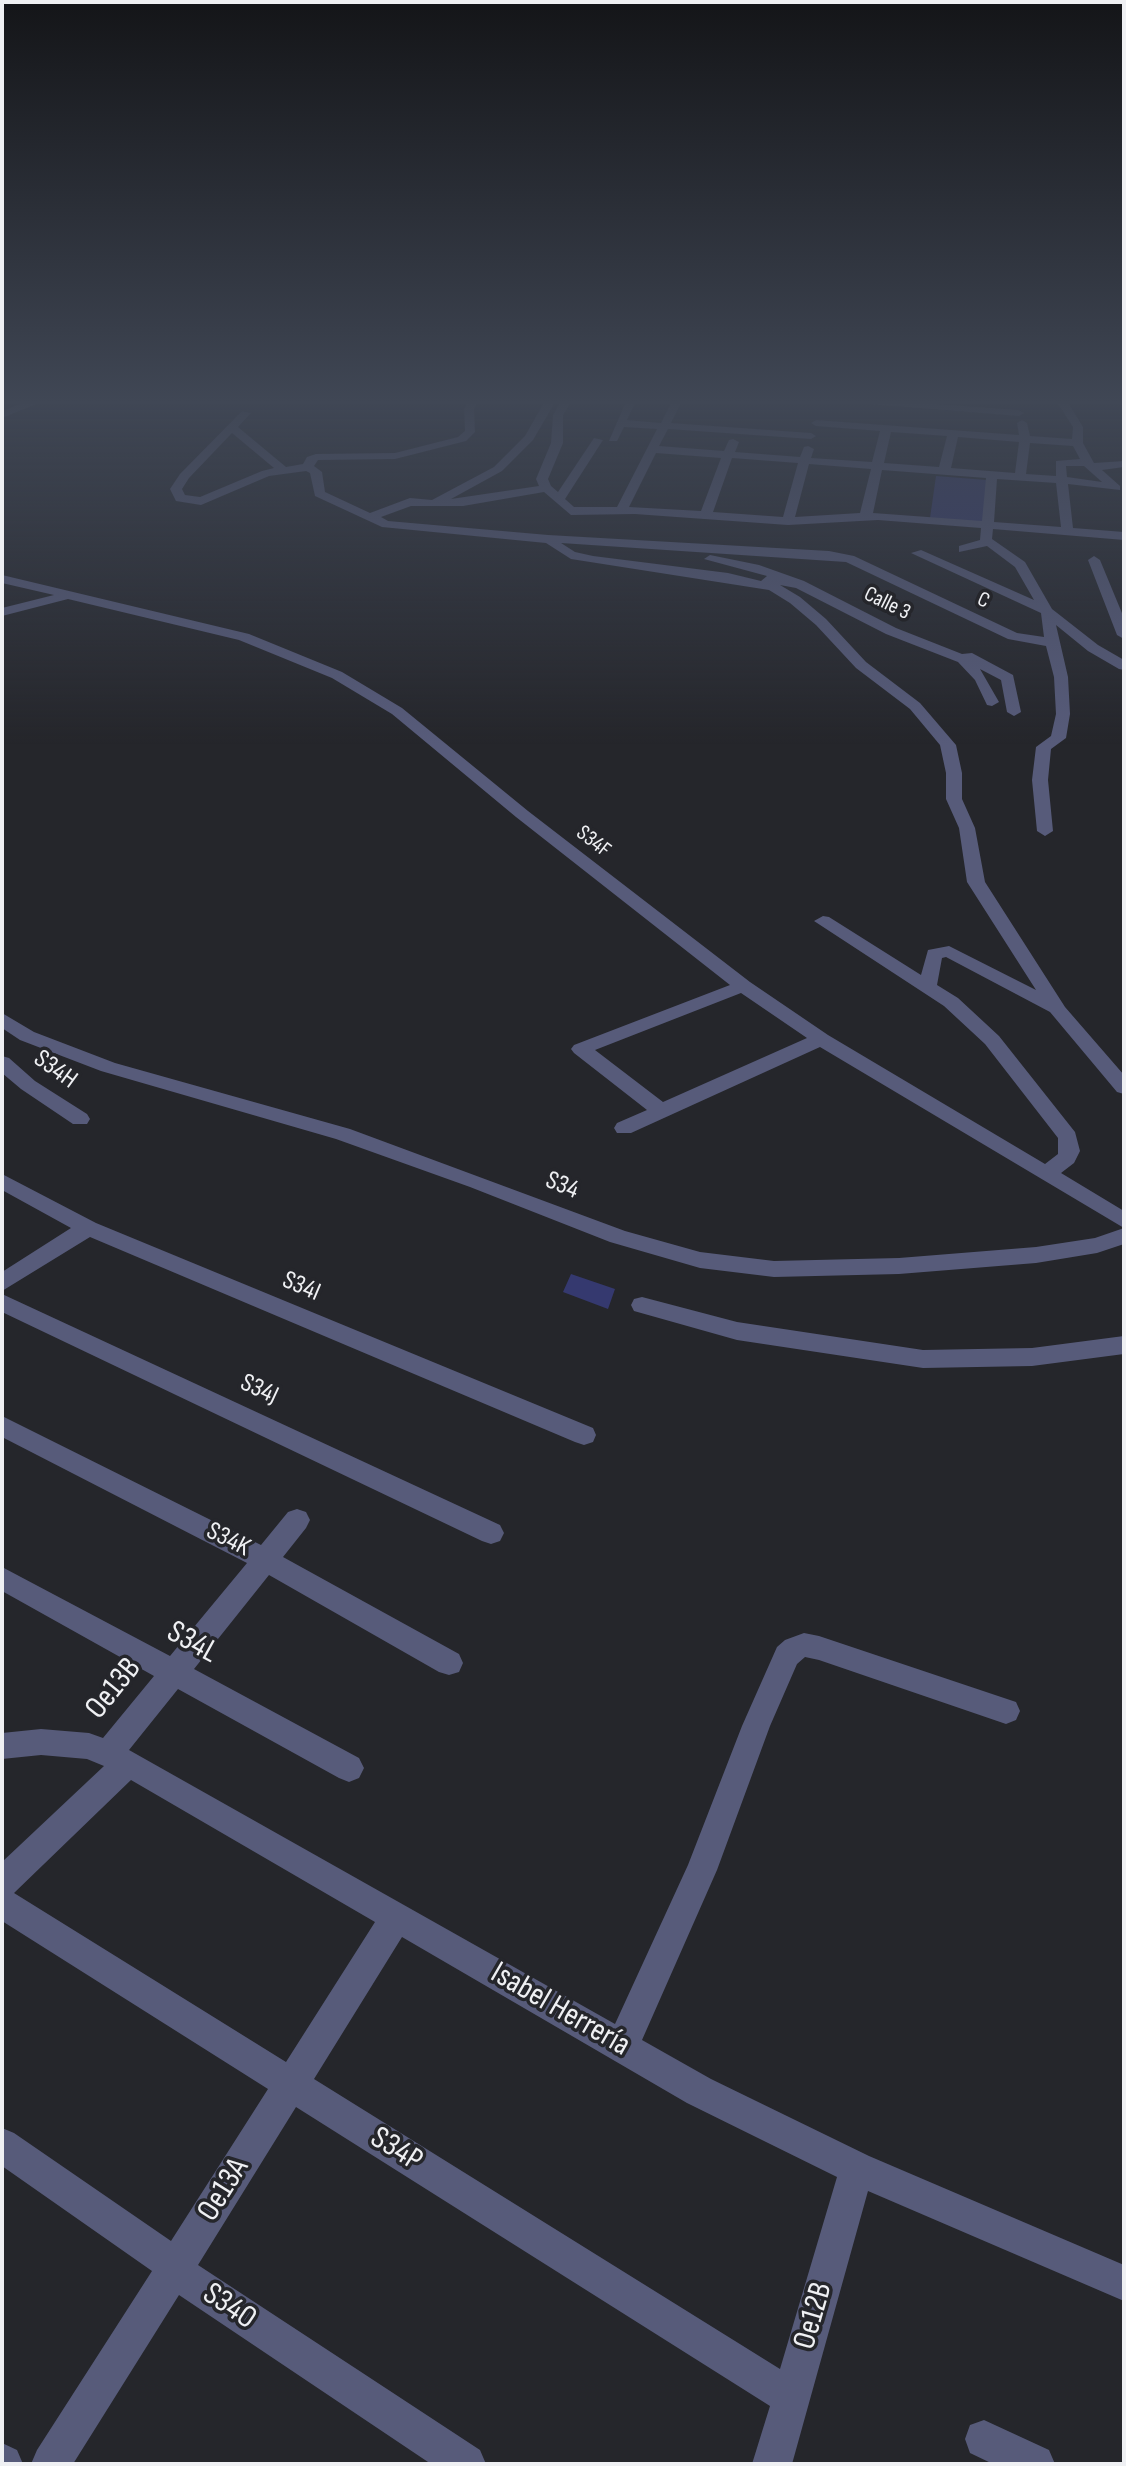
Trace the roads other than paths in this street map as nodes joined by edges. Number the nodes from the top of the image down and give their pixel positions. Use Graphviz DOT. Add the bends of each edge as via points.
graph roads {
  1 [pos="359,514"];
  2 [pos="378,514"];
  3 [pos="678,514"];
  4 [pos="790,514"];
  5 [pos="987,514"];
  6 [pos="1065,514"];
  7 [pos="866,515"];
  8 [pos="705,516"];
  9 [pos="367,518"];
  10 [pos="788,521"];
  11 [pos="986,525"];
  12 [pos="1067,531"];
  13 [pos="1124,536"];
  14 [pos="548,539"];
  15 [pos="988,542"];
  16 [pos="630,544"];
  17 [pos="963,549"];
  18 [pos="917,553"];
  19 [pos="1094,560"];
  20 [pos="716,577"];
  21 [pos="2,579"];
  22 [pos="799,584"];
  23 [pos="68,594"];
  24 [pos="1047,611"];
  25 [pos="2,612"];
  26 [pos="1124,635"];
  27 [pos="1052,643"];
  28 [pos="970,662"];
  29 [pos="1124,666"];
  30 [pos="992,702"];
  31 [pos="1014,712"];
  32 [pos="1045,831"];
  33 [pos="823,921"];
  34 [pos="743,986"];
  35 [pos="928,986"];
  36 [pos="1058,1010"];
  37 [pos="2,1019"];
  38 [pos="821,1039"];
  39 [pos="2,1062"];
  40 [pos="1124,1088"];
  41 [pos="660,1110"];
  42 [pos="80,1119"];
  43 [pos="624,1128"];
  44 [pos="1046,1174"];
  45 [pos="2,1181"];
  46 [pos="1124,1221"];
  47 [pos="88,1228"];
  48 [pos="1124,1236"];
  49 [pos="2,1283"];
  50 [pos="2,1302"];
  51 [pos="642,1305"];
  52 [pos="1124,1345"];
  53 [pos="2,1426"];
  54 [pos="584,1435"];
  55 [pos="297,1520"];
  56 [pos="491,1533"];
  57 [pos="264,1559"];
  58 [pos="2,1578"];
  59 [pos="449,1663"];
  60 [pos="174,1671"];
  61 [pos="1006,1711"];
  62 [pos="2,1746"];
  63 [pos="118,1759"];
  64 [pos="349,1768"];
  65 [pos="2,1883"];
  66 [pos="2,1903"];
  67 [pos="397,1916"];
  68 [pos="622,2046"];
  69 [pos="291,2085"];
  70 [pos="2,2145"];
  71 [pos="857,2168"];
  72 [pos="176,2266"];
  73 [pos="1124,2283"];
  74 [pos="790,2397"];
  75 [pos="984,2439"];
  76 [pos="51,2464"];
  77 [pos="466,2464"];
  78 [pos="772,2464"];
  79 [pos="1035,2464"];
  1 -- 9 [label="street, C"];
  2 -- 9 [label="street"];
  3 -- 8 [label="street"];
  4 -- 10 [label="street"];
  5 -- 11 [label="street"];
  6 -- 12 [label="street"];
  7 -- 10 [label="street"];
  7 -- 11 [label="street"];
  8 -- 10 [label="street"];
  9 -- 14 [label="street, C" via="411,528"];
  11 -- 12 [label="street"];
  11 -- 15 [label="street"];
  12 -- 13 [label="street"];
  14 -- 16 [label="street, C"];
  14 -- 20 [label="street, Calle 3" via="571,555 593,560"];
  15 -- 17 [label="street"];
  15 -- 24 [label="street" via="1018,562"];
  16 -- 22 [label="street" via="754,568"];
  16 -- 27 [label="street, C" via="793,551 850,559 976,621 1013,636"];
  18 -- 24 [label="street"];
  19 -- 26 [label="street"];
  20 -- 22 [label="street, Calle 3"];
  20 -- 36 [label="street" via="773,587 795,600 938,731 948,745 954,799 967,828 976,882"];
  21 -- 23 [label="street, S34F"];
  22 -- 28 [label="street, Calle 3" via="891,631"];
  23 -- 25 [label="street"];
  23 -- 34 [label="street, S34F" via="244,637 367,691"];
  24 -- 27 [label="street"];
  24 -- 29 [label="street"];
  27 -- 32 [label="street" via="1063,714 1058,738 1044,747 1040,780"];
  28 -- 30 [label="street"];
  28 -- 31 [label="street" via="1008,678"];
  33 -- 35 [label="street"];
  34 -- 38 [label="street, S34F"];
  34 -- 41 [label="street" via="581,1049"];
  35 -- 36 [label="street" via="934,954 949,951"];
  35 -- 44 [label="street" via="992,1040 1065,1132 1068,1155"];
  36 -- 40 [label="street"];
  37 -- 48 [label="street, S34" via="27,1036 108,1067 343,1134 618,1237 700,1260 774,1269 899,1266 1036,1255"];
  38 -- 41 [label="street"];
  38 -- 44 [label="street, S34F"];
  39 -- 42 [label="street, S34H"];
  41 -- 43 [label="street"];
  44 -- 46 [label="street, S34F"];
  45 -- 47 [label="street, S34I"];
  47 -- 49 [label="street"];
  47 -- 54 [label="street, S34I"];
  50 -- 56 [label="street, S34J"];
  51 -- 52 [label="street" via="737,1331 923,1359 1032,1357"];
  53 -- 57 [label="street, S34K"];
  55 -- 57 [label="street, Oe13B"];
  57 -- 59 [label="street, S34K"];
  57 -- 60 [label="street, Oe13B"];
  58 -- 60 [label="street, S34L"];
  60 -- 63 [label="street, Oe13B"];
  60 -- 64 [label="street, S34L"];
  61 -- 68 [label="street" via="819,1648 795,1649 756,1726 702,1870"];
  62 -- 63 [label="street, Isabel Herrería" via="89,1746"];
  63 -- 65 [label="street, Oe13B"];
  63 -- 67 [label="street, Isabel Herrería"];
  66 -- 69 [label="street, S34P"];
  67 -- 68 [label="street, Isabel Herrería"];
  67 -- 69 [label="street, Oe13A"];
  68 -- 71 [label="street, Isabel Herrería" via="699,2091"];
  69 -- 72 [label="street, Oe13A"];
  69 -- 74 [label="street, S34P"];
  70 -- 72 [label="street, S34O"];
  71 -- 73 [label="street, Isabel Herrería"];
  71 -- 74 [label="street, Oe12B"];
  72 -- 76 [label="street, Oe13A"];
  72 -- 77 [label="street, S34O" via="173,2270"];
  74 -- 78 [label="street, Oe12B"];
  75 -- 79 [label="street"];
}
